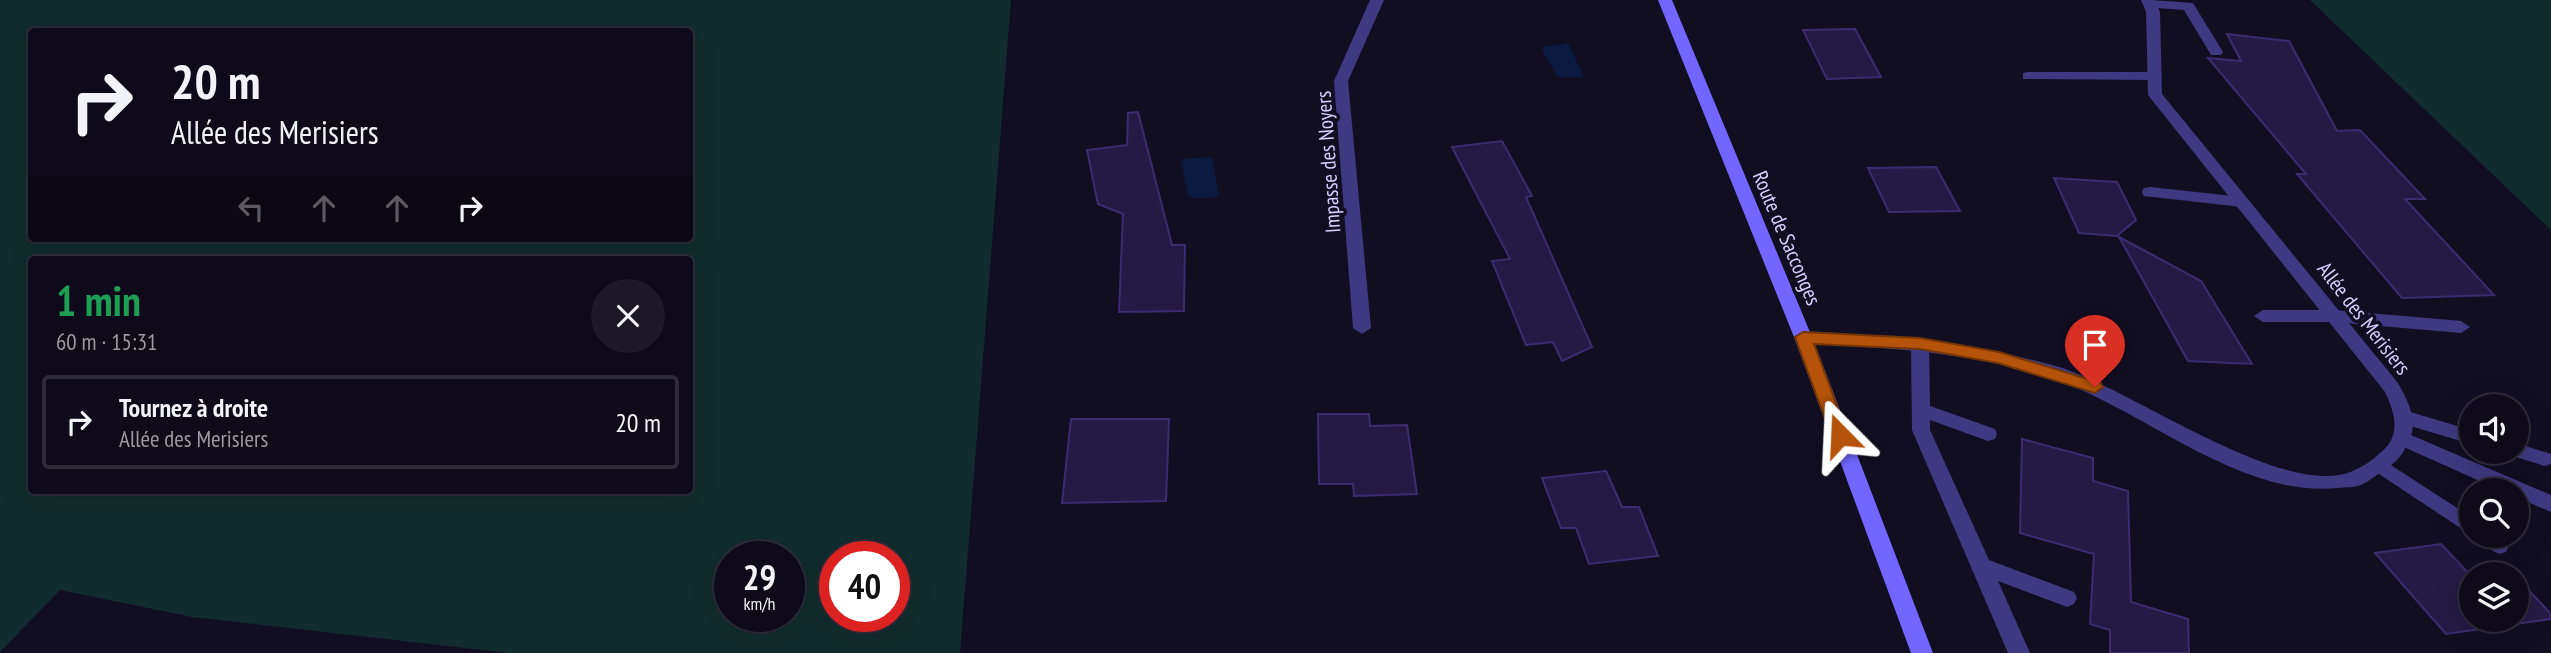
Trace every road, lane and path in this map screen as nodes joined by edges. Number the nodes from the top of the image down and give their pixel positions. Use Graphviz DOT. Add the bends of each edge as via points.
graph roads {
  1 [pos="1377,0"];
  2 [pos="1665,0"];
  3 [pos="2149,2"];
  4 [pos="2216,52"];
  5 [pos="2028,76"];
  6 [pos="2155,76"];
  7 [pos="2150,192"];
  8 [pos="2242,202"];
  9 [pos="2263,316"];
  10 [pos="2334,316"];
  11 [pos="2462,327"];
  12 [pos="1362,328"];
  13 [pos="1803,337"];
  14 [pos="1920,344"];
  15 [pos="1922,410"];
  16 [pos="2407,418"];
  17 [pos="2459,433"];
  18 [pos="1988,434"];
  19 [pos="2404,439"];
  20 [pos="2529,454"];
  21 [pos="2545,459"];
  22 [pos="2380,464"];
  23 [pos="2551,505"];
  24 [pos="2459,519"];
  25 [pos="1980,566"];
  26 [pos="2067,598"];
  27 [pos="1922,653"];
  28 [pos="2019,653"];
  1 -- 12 [label="street, Impasse des Noyers" via="1341,81"];
  2 -- 13 [label="street, Route de Sacconges"];
  3 -- 4 [label="street" via="2188,6"];
  3 -- 6 [label="street, Allée des Merisiers"];
  5 -- 6 [label="street"];
  6 -- 8 [label="street, Allée des Merisiers" via="2155,95"];
  7 -- 8 [label="street"];
  8 -- 10 [label="street, Allée des Merisiers"];
  9 -- 10 [label="street"];
  10 -- 11 [label="street"];
  10 -- 16 [label="street, Allée des Merisiers" via="2392,387"];
  13 -- 14 [label="street"];
  13 -- 27 [label="street, Route de Sacconges"];
  14 -- 15 [label="street"];
  14 -- 22 [label="street" via="2062,374 2116,397 2200,444 2288,479 2325,482 2364,476"];
  15 -- 18 [label="street"];
  15 -- 25 [label="street" via="1921,430"];
  16 -- 17 [label="street"];
  16 -- 19 [label="street"];
  19 -- 22 [label="street"];
  19 -- 23 [label="street"];
  20 -- 21 [label="street"];
  22 -- 24 [label="street"];
  25 -- 26 [label="street"];
  25 -- 28 [label="street"];
}
